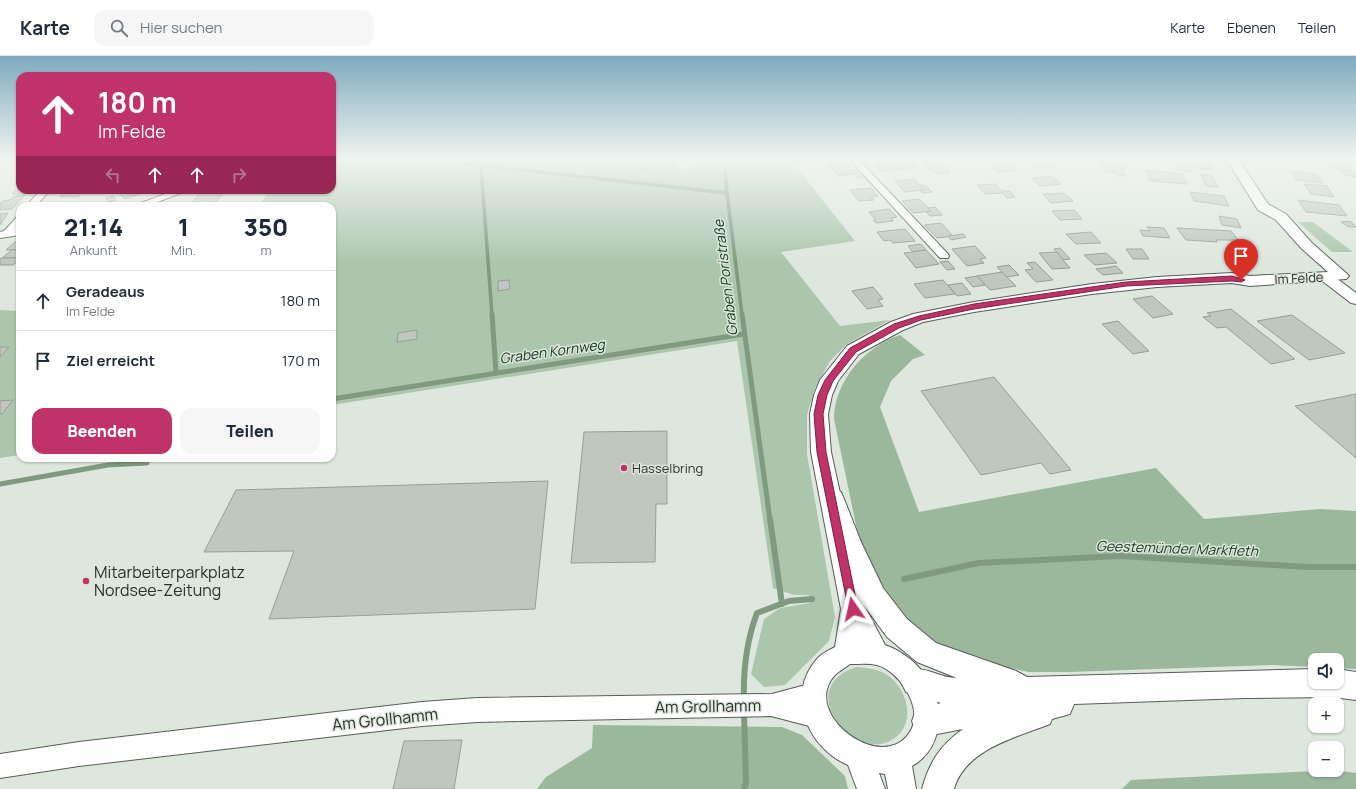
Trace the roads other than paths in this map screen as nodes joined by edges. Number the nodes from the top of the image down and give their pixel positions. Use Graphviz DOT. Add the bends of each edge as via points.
graph roads {
  1 [pos="42,194"];
  2 [pos="173,194"];
  3 [pos="886,194"];
  4 [pos="1255,194"];
  5 [pos="35,202"];
  6 [pos="150,202"];
  7 [pos="16,223"];
  8 [pos="16,232"];
  9 [pos="4,234"];
  10 [pos="944,256"];
  11 [pos="1330,273"];
  12 [pos="1356,288"];
  13 [pos="1356,300"];
  14 [pos="832,499"];
  15 [pos="853,609"];
  16 [pos="846,653"];
  17 [pos="876,653"];
  18 [pos="916,682"];
  19 [pos="1356,686"];
  20 [pos="1050,698"];
  21 [pos="1356,699"];
  22 [pos="815,705"];
  23 [pos="927,721"];
  24 [pos="859,757"];
  25 [pos="896,759"];
  26 [pos="0,766"];
  27 [pos="871,789"];
  28 [pos="902,789"];
  29 [pos="938,789"];
  1 -- 5 [label="street"];
  2 -- 6 [label="street"];
  3 -- 10 [label="street"];
  4 -- 11 [label="main road" via="1263,207 1262,214 1291,247"];
  7 -- 9 [label="street"];
  8 -- 9 [label="street"];
  11 -- 12 [label="street"];
  11 -- 13 [label="street"];
  11 -- 14 [label="main road, Im Felde" via="1250,281 1232,278 1126,284 974,307 919,318 897,326 853,350 829,380 823,395 819,414 821,452"];
  14 -- 15 [label="main road, Im Felde"];
  14 -- 20 [label="highway" via="848,542 873,596 897,628 927,653"];
  15 -- 16 [label="main road"];
  15 -- 17 [label="main road"];
  16 -- 17 [label="main road"];
  16 -- 22 [label="main road" via="833,659 823,668 816,680"];
  17 -- 18 [label="main road" via="905,669"];
  18 -- 20 [label="highway" via="951,692"];
  18 -- 23 [label="main road" via="925,700"];
  19 -- 20 [label="highway" via="1332,683 1245,684"];
  20 -- 21 [label="highway" via="1335,696"];
  20 -- 23 [label="highway"];
  20 -- 29 [label="highway" via="964,747 946,767"];
  22 -- 24 [label="main road" via="824,729 833,741"];
  22 -- 26 [label="street, Am Grollhamm" via="477,710 422,714 79,754"];
  23 -- 25 [label="main road" via="922,737 912,750"];
  24 -- 25 [label="main road" via="878,761"];
  24 -- 27 [label="main road"];
  25 -- 28 [label="main road"];
}
